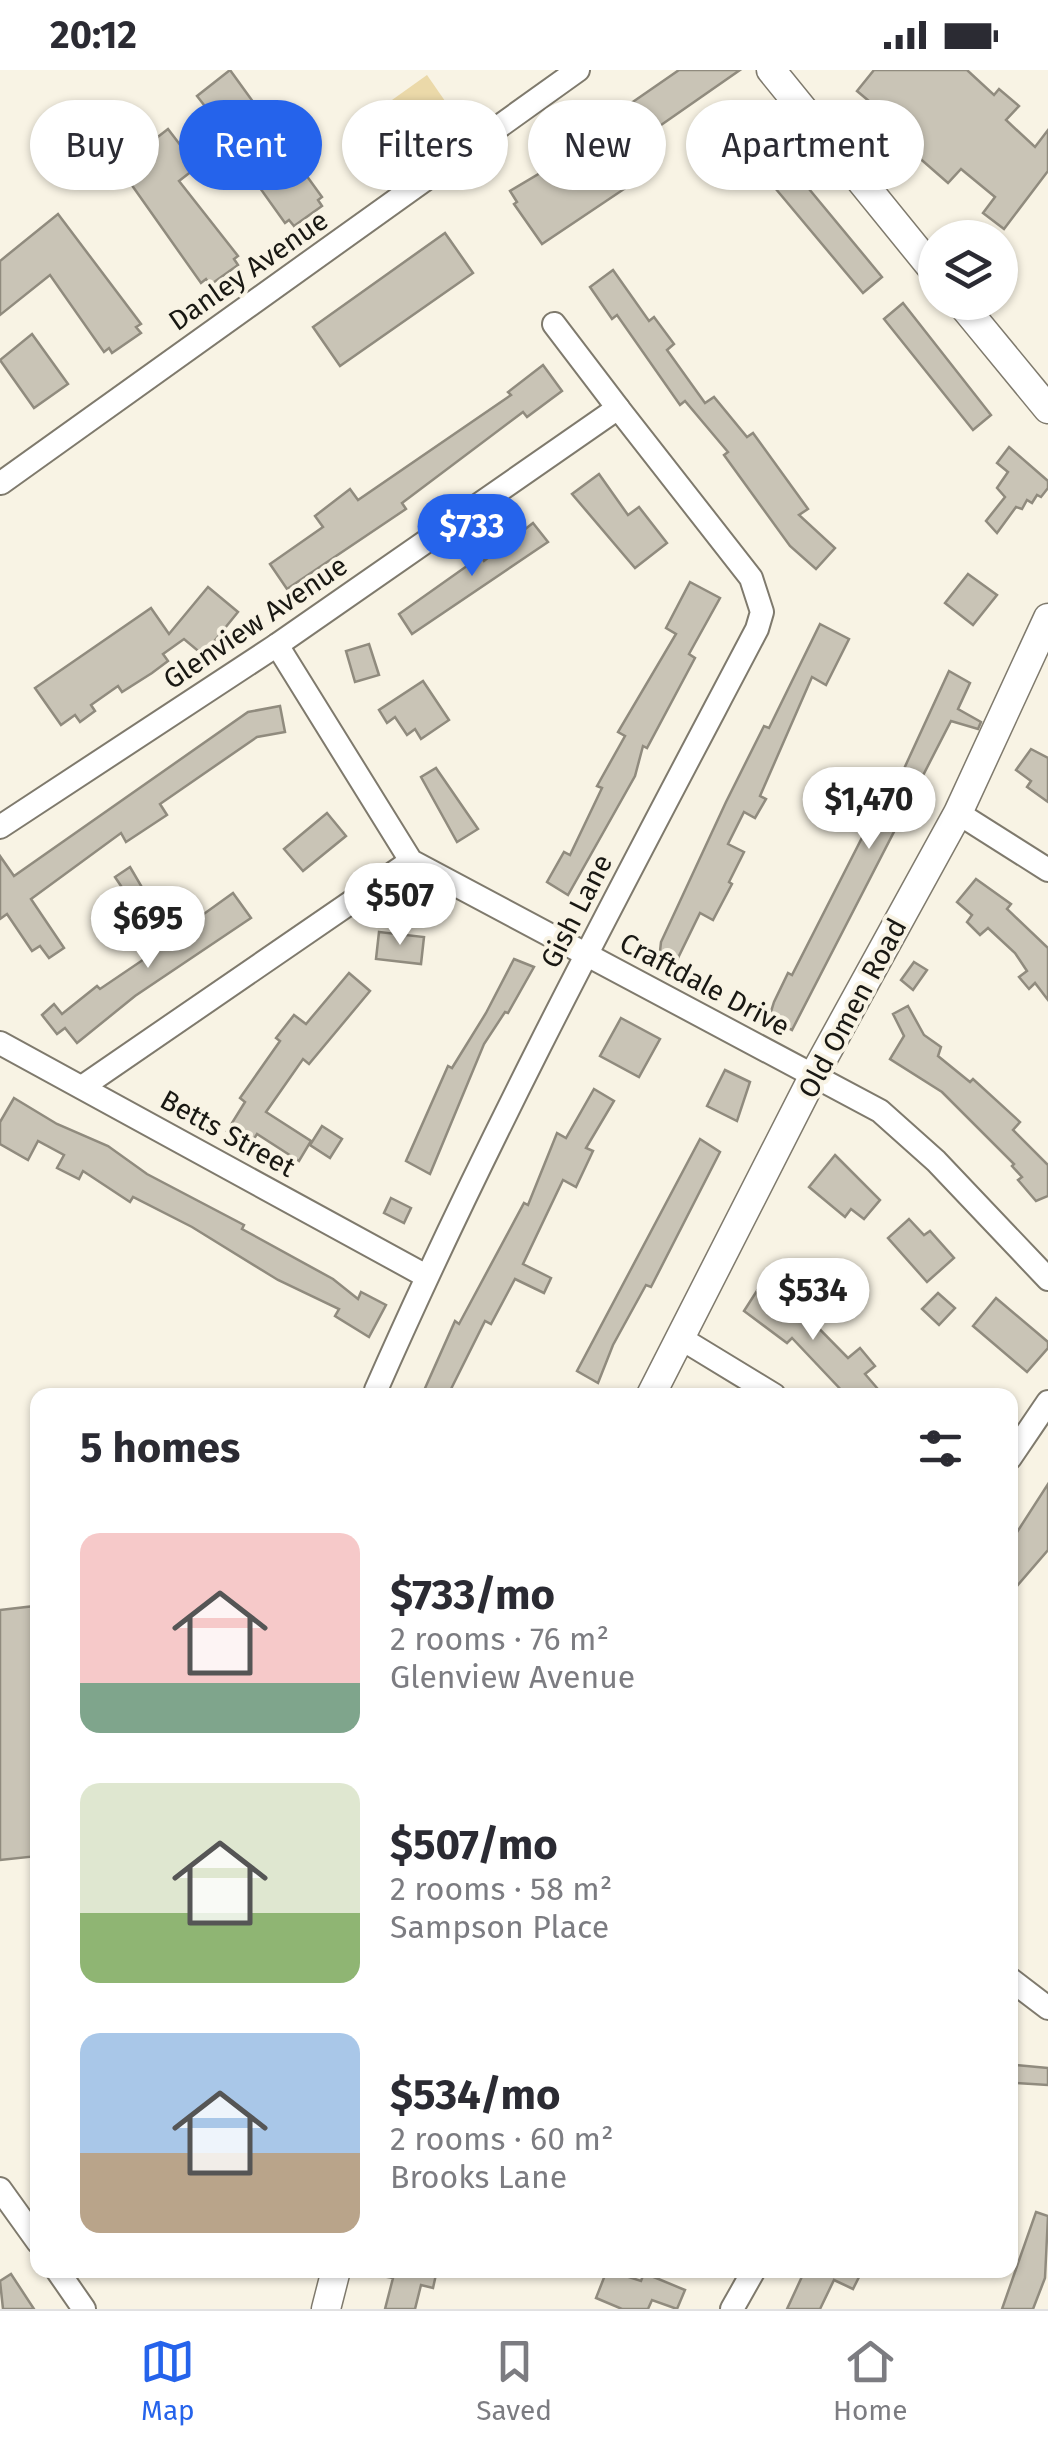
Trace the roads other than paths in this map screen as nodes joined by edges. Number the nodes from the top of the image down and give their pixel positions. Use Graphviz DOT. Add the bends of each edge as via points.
graph roads {
  1 [pos="578,70"];
  2 [pos="770,70"];
  3 [pos="918,251"];
  4 [pos="975,320"];
  5 [pos="554,324"];
  6 [pos="618,408"];
  7 [pos="1048,409"];
  8 [pos="1,482"];
  9 [pos="1048,618"];
  10 [pos="277,646"];
  11 [pos="958,813"];
  12 [pos="0,827"];
  13 [pos="411,861"];
  14 [pos="1048,870"];
  15 [pos="587,954"];
  16 [pos="0,1043"];
  17 [pos="814,1076"];
  18 [pos="82,1087"];
  19 [pos="426,1276"];
  20 [pos="1048,1279"];
  21 [pos="682,1339"];
  22 [pos="377,1388"];
  23 [pos="655,1388"];
  24 [pos="762,1388"];
  25 [pos="1048,1402"];
  26 [pos="1018,1446"];
  27 [pos="1018,1985"];
  28 [pos="1048,2008"];
  29 [pos="0,2189"];
  30 [pos="30,2231"];
  31 [pos="63,2278"];
  32 [pos="334,2278"];
  33 [pos="746,2278"];
  34 [pos="84,2309"];
  35 [pos="326,2309"];
  36 [pos="732,2309"];
  1 -- 8 [label="street, Danley Avenue"];
  2 -- 3 [label="street"];
  4 -- 7 [label="street"];
  5 -- 6 [label="street"];
  6 -- 10 [label="street, Glenview Avenue"];
  6 -- 15 [label="street, Gish Lane" via="751,578 762,612"];
  9 -- 11 [label="street, Old Omen Road"];
  10 -- 12 [label="street, Glenview Avenue"];
  10 -- 13 [label="street"];
  11 -- 14 [label="street"];
  11 -- 17 [label="street, Old Omen Road"];
  13 -- 15 [label="street, Craftdale Drive"];
  13 -- 18 [label="street"];
  15 -- 17 [label="street, Craftdale Drive"];
  15 -- 19 [label="street, Gish Lane"];
  16 -- 18 [label="street, Betts Street"];
  17 -- 20 [label="street, Craftdale Drive" via="880,1112"];
  17 -- 21 [label="street, Old Omen Road"];
  18 -- 19 [label="street, Betts Street"];
  19 -- 22 [label="street, Gish Lane"];
  21 -- 23 [label="street, Old Omen Road"];
  21 -- 24 [label="street"];
  25 -- 26 [label="street"];
  27 -- 28 [label="street"];
  29 -- 30 [label="street"];
  31 -- 34 [label="street"];
  32 -- 35 [label="street"];
  33 -- 36 [label="street"];
}
